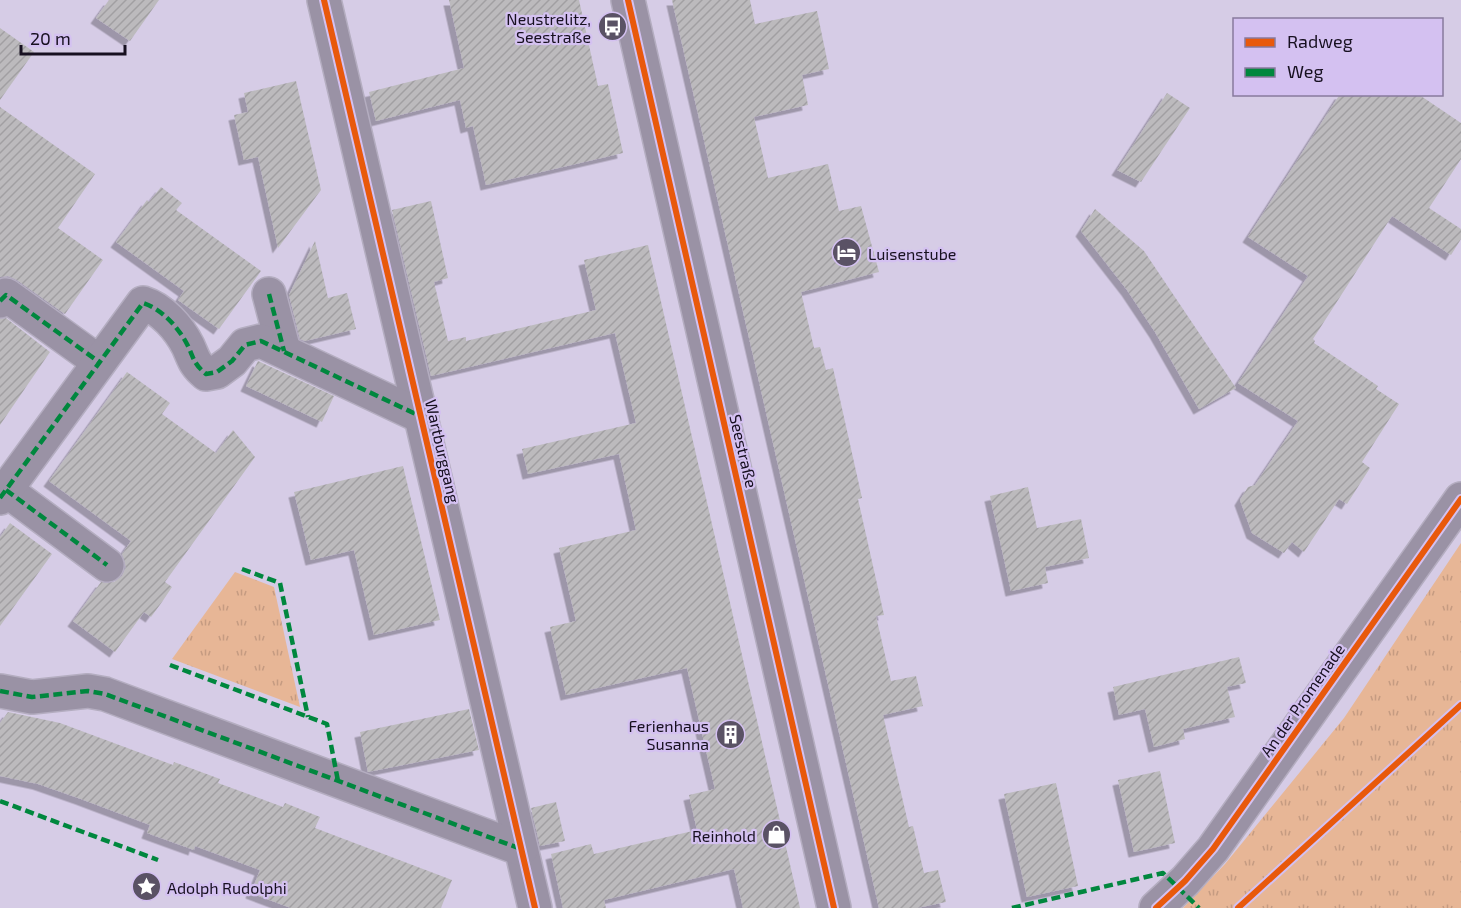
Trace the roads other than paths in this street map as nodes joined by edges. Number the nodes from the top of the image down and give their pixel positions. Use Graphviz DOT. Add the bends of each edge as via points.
graph roads {
  1 [pos="324,0"];
  2 [pos="628,0"];
  3 [pos="269,294"];
  4 [pos="0,301"];
  5 [pos="284,351"];
  6 [pos="99,362"];
  7 [pos="422,417"];
  8 [pos="3,494"];
  9 [pos="1461,499"];
  10 [pos="107,565"];
  11 [pos="0,691"];
  12 [pos="521,849"];
  13 [pos="535,908"];
  14 [pos="834,908"];
  15 [pos="1156,908"];
  1 -- 7 [label="street, Wartburggang"];
  2 -- 14 [label="street, Seestraße"];
  3 -- 5 [label="street"];
  4 -- 6 [label="street" via="6,295"];
  5 -- 6 [label="street" via="261,341 245,345 232,361 217,372 206,374 196,366 182,334 171,321 143,303"];
  5 -- 7 [label="street"];
  6 -- 8 [label="street"];
  7 -- 12 [label="street, Wartburggang"];
  8 -- 10 [label="street"];
  9 -- 15 [label="street, An der Promenade" via="1213,849"];
  11 -- 12 [label="street" via="32,697 88,691 105,694"];
  12 -- 13 [label="street, Wartburggang"];
}
